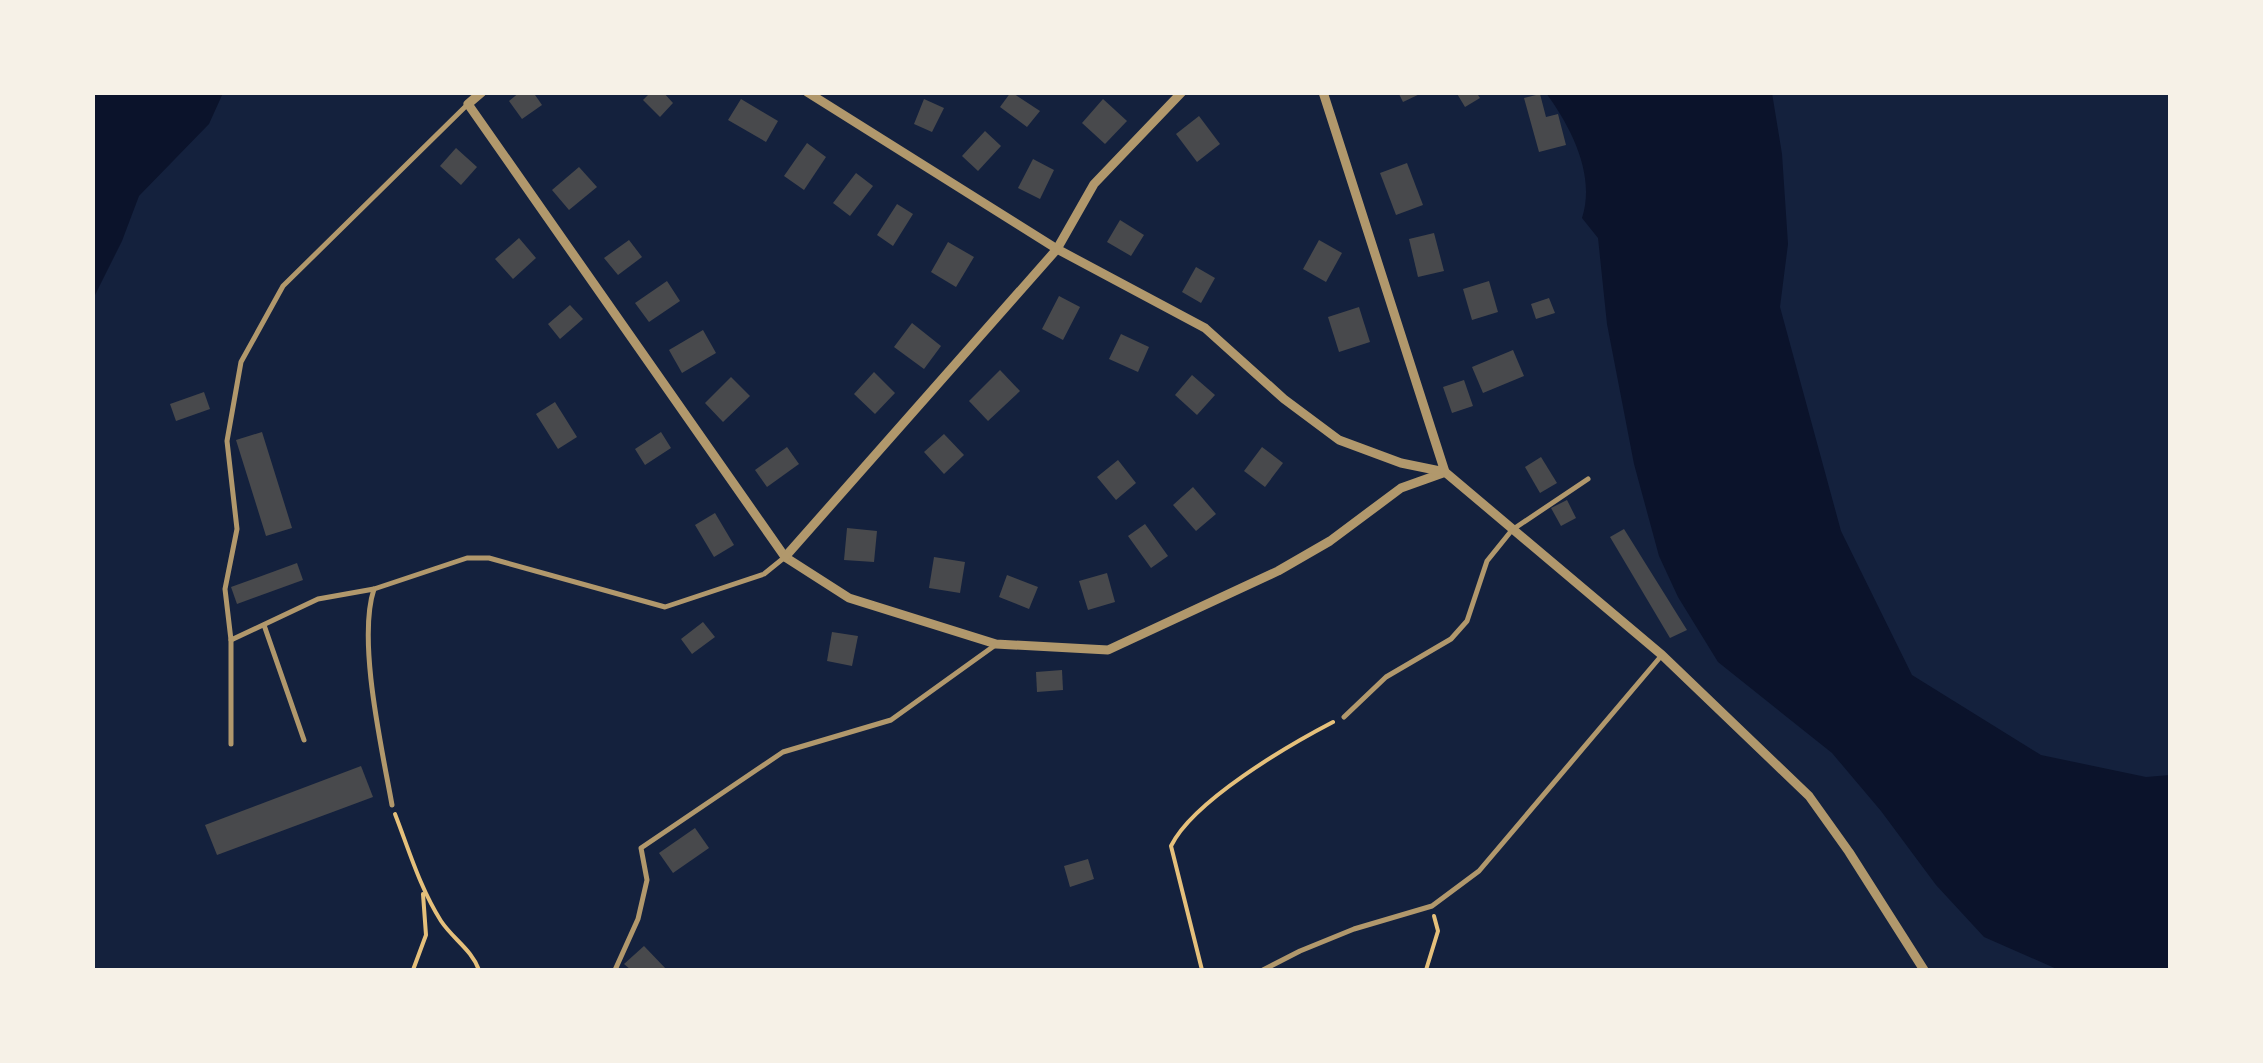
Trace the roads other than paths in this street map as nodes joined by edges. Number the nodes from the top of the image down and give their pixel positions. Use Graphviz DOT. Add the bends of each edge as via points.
graph roads {
  1 [pos="482,92"];
  2 [pos="808,92"];
  3 [pos="1182,92"];
  4 [pos="1323,92"];
  5 [pos="468,104"];
  6 [pos="1057,249"];
  7 [pos="1445,472"];
  8 [pos="1588,479"];
  9 [pos="1512,530"];
  10 [pos="785,557"];
  11 [pos="374,588"];
  12 [pos="264,624"];
  13 [pos="231,640"];
  14 [pos="996,644"];
  15 [pos="1662,655"];
  16 [pos="1344,717"];
  17 [pos="304,740"];
  18 [pos="231,744"];
  19 [pos="392,805"];
  20 [pos="615,970"];
  21 [pos="1263,970"];
  22 [pos="1924,970"];
  1 -- 5 [label="street"];
  2 -- 6 [label="street"];
  3 -- 6 [label="street" via="1094,184"];
  4 -- 7 [label="street"];
  5 -- 10 [label="street"];
  5 -- 13 [label="lane" via="283,286 241,362 227,441 237,529 225,589"];
  6 -- 7 [label="street" via="1205,328 1339,440 1401,464"];
  6 -- 10 [label="street"];
  7 -- 9 [label="street"];
  7 -- 14 [label="street" via="1400,488 1278,571 1108,650"];
  8 -- 9 [label="lane"];
  9 -- 15 [label="street"];
  9 -- 16 [label="lane" via="1487,561 1467,620 1451,639 1386,677"];
  10 -- 11 [label="lane" via="764,574 665,607 489,558 466,558"];
  10 -- 14 [label="street" via="849,598"];
  11 -- 12 [label="lane" via="318,599"];
  11 -- 19 [label="lane" via="368,609 375,713"];
  12 -- 13 [label="lane"];
  12 -- 17 [label="lane"];
  13 -- 18 [label="lane"];
  14 -- 20 [label="lane" via="890,720 782,752 641,848 648,880"];
  15 -- 21 [label="lane" via="1479,871 1432,906 1354,929"];
  15 -- 22 [label="street" via="1809,796"];
}
